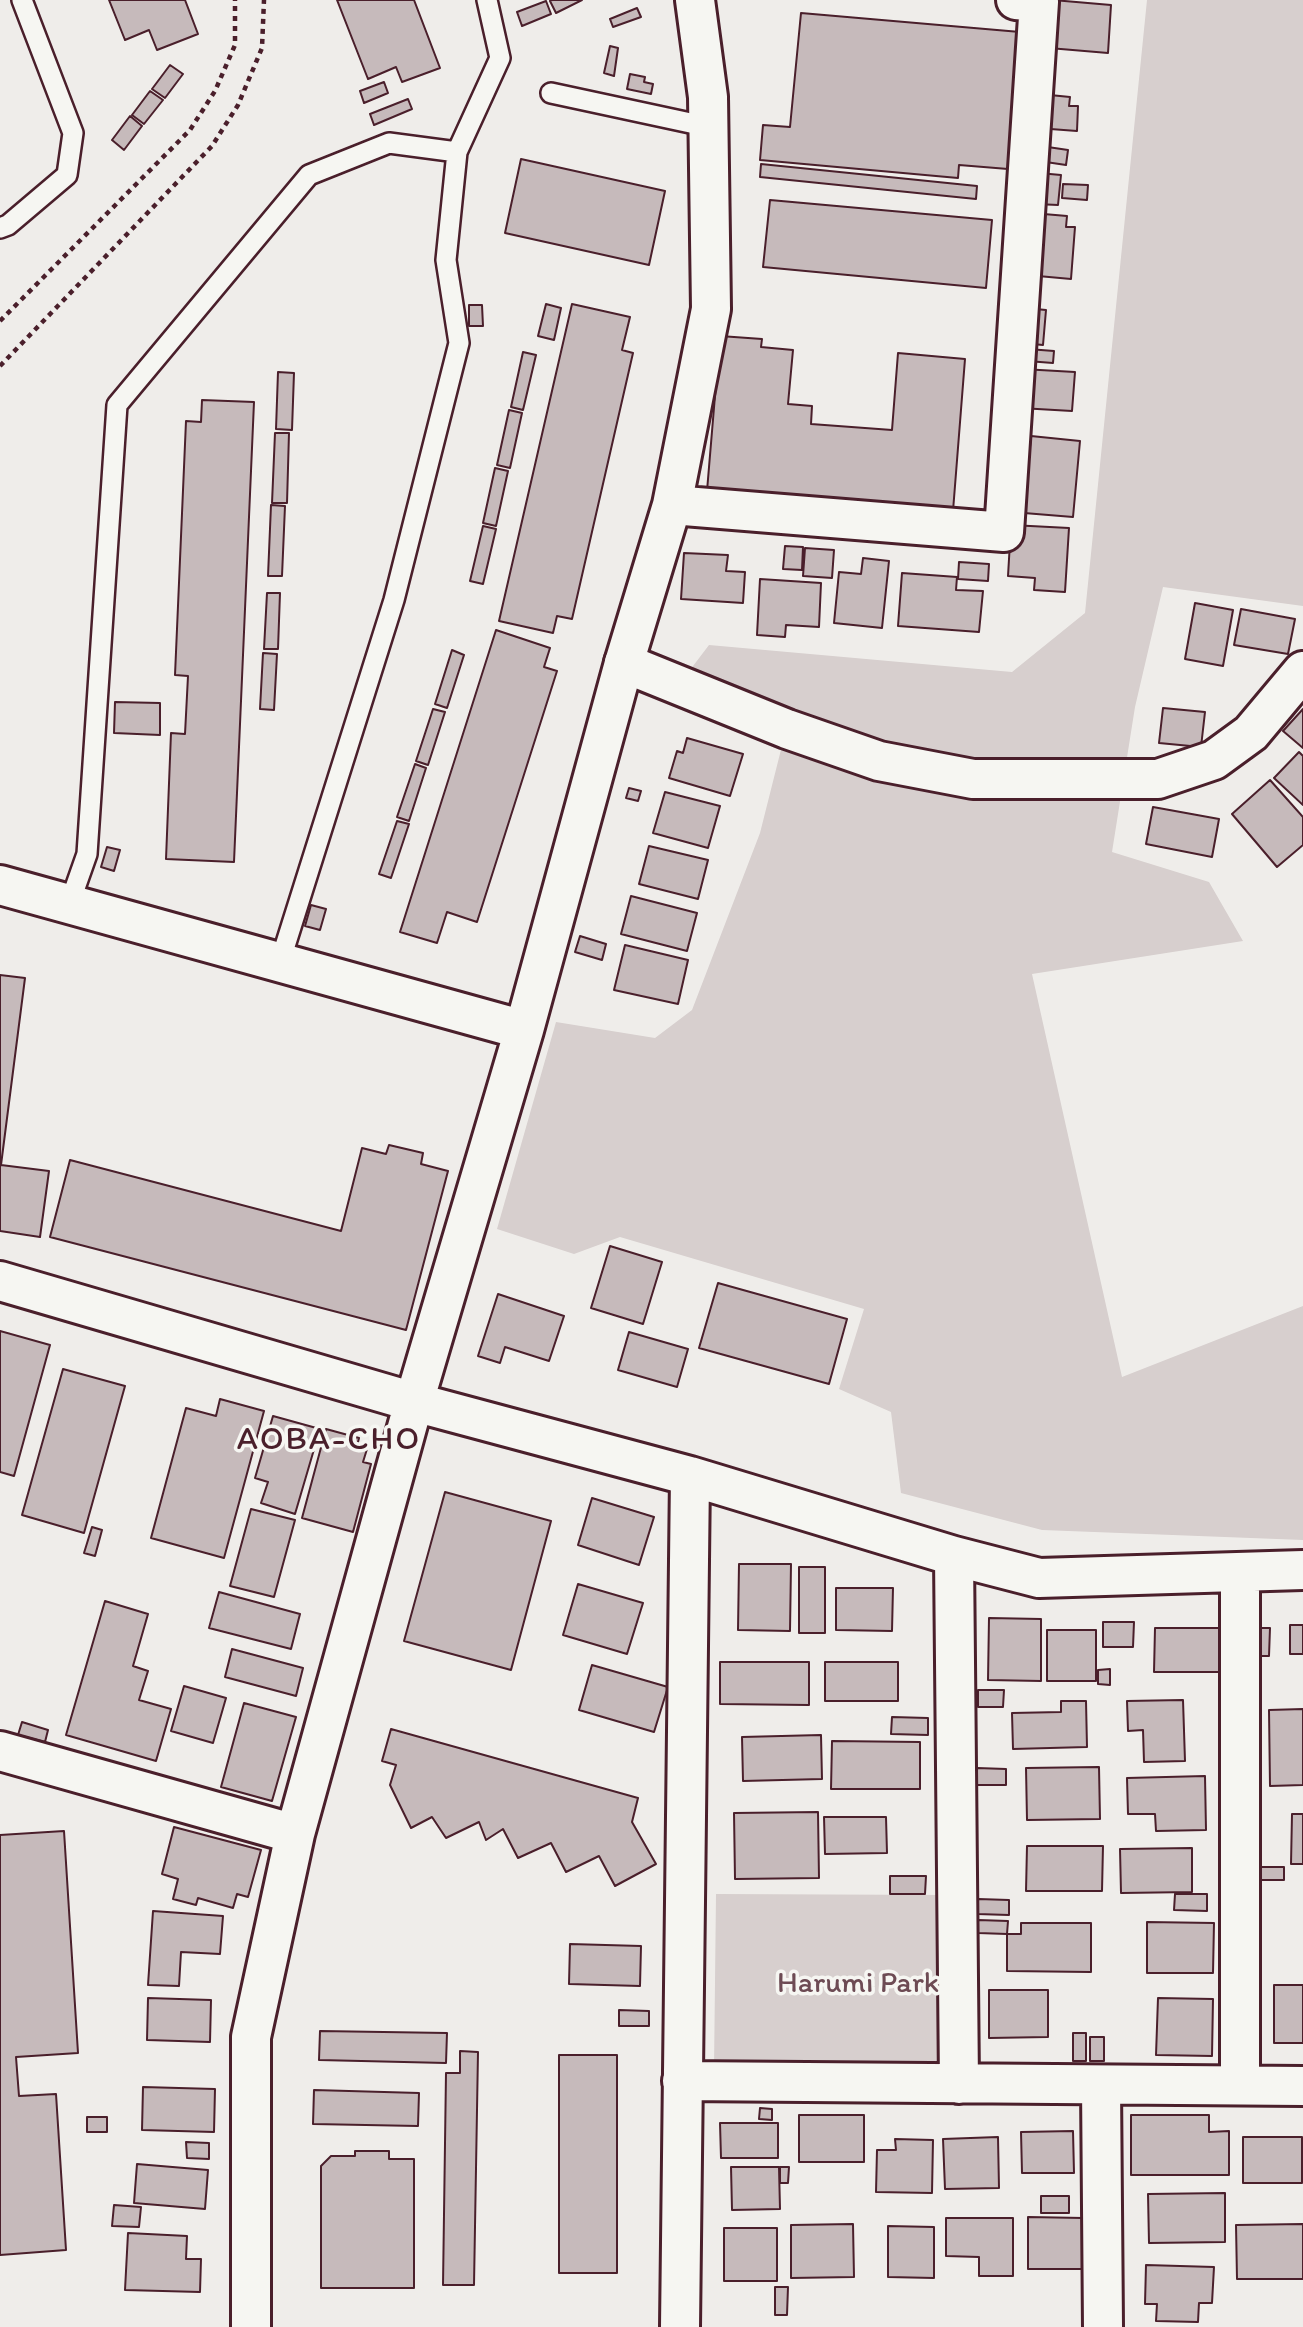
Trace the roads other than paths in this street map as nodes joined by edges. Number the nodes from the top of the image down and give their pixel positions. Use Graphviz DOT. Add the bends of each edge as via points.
graph roads {
  1 [pos="22,0"];
  2 [pos="486,0"];
  3 [pos="695,0"];
  4 [pos="1016,0"];
  5 [pos="551,93"];
  6 [pos="709,127"];
  7 [pos="457,152"];
  8 [pos="0,228"];
  9 [pos="672,505"];
  10 [pos="624,663"];
  11 [pos="1303,671"];
  12 [pos="0,886"];
  13 [pos="69,905"];
  14 [pos="280,962"];
  15 [pos="524,1030"];
  16 [pos="0,1281"];
  17 [pos="414,1402"];
  18 [pos="690,1476"];
  19 [pos="954,1556"];
  20 [pos="1303,1570"];
  21 [pos="1240,1574"];
  22 [pos="0,1751"];
  23 [pos="295,1834"];
  24 [pos="682,2081"];
  25 [pos="959,2084"];
  26 [pos="1101,2085"];
  27 [pos="1240,2085"];
  28 [pos="1303,2086"];
  29 [pos="251,2327"];
  30 [pos="680,2327"];
  31 [pos="1103,2327"];
  1 -- 8 [label="lane" via="73,133 67,175"];
  2 -- 7 [label="lane" via="500,58"];
  3 -- 6 [label="street"];
  4 -- 9 [label="street" via="1040,2 1004,532"];
  5 -- 6 [label="lane"];
  6 -- 9 [label="street" via="712,309"];
  7 -- 13 [label="lane" via="389,142 309,175 117,405 87,854"];
  7 -- 14 [label="lane" via="446,260 459,344 394,600"];
  9 -- 10 [label="street"];
  10 -- 11 [label="street" via="879,761 973,779 1158,779 1214,760 1251,733"];
  10 -- 15 [label="street"];
  12 -- 13 [label="street"];
  13 -- 14 [label="street"];
  14 -- 15 [label="street"];
  15 -- 17 [label="street"];
  16 -- 17 [label="street"];
  17 -- 18 [label="street"];
  17 -- 23 [label="street"];
  18 -- 19 [label="street"];
  18 -- 24 [label="street"];
  19 -- 21 [label="street" via="1039,1578"];
  19 -- 25 [label="street"];
  20 -- 21 [label="street"];
  21 -- 27 [label="street"];
  22 -- 23 [label="street"];
  23 -- 29 [label="street" via="251,2037"];
  24 -- 25 [label="street"];
  24 -- 30 [label="street"];
  25 -- 26 [label="street"];
  26 -- 27 [label="street"];
  26 -- 31 [label="street"];
  27 -- 28 [label="street"];
}
